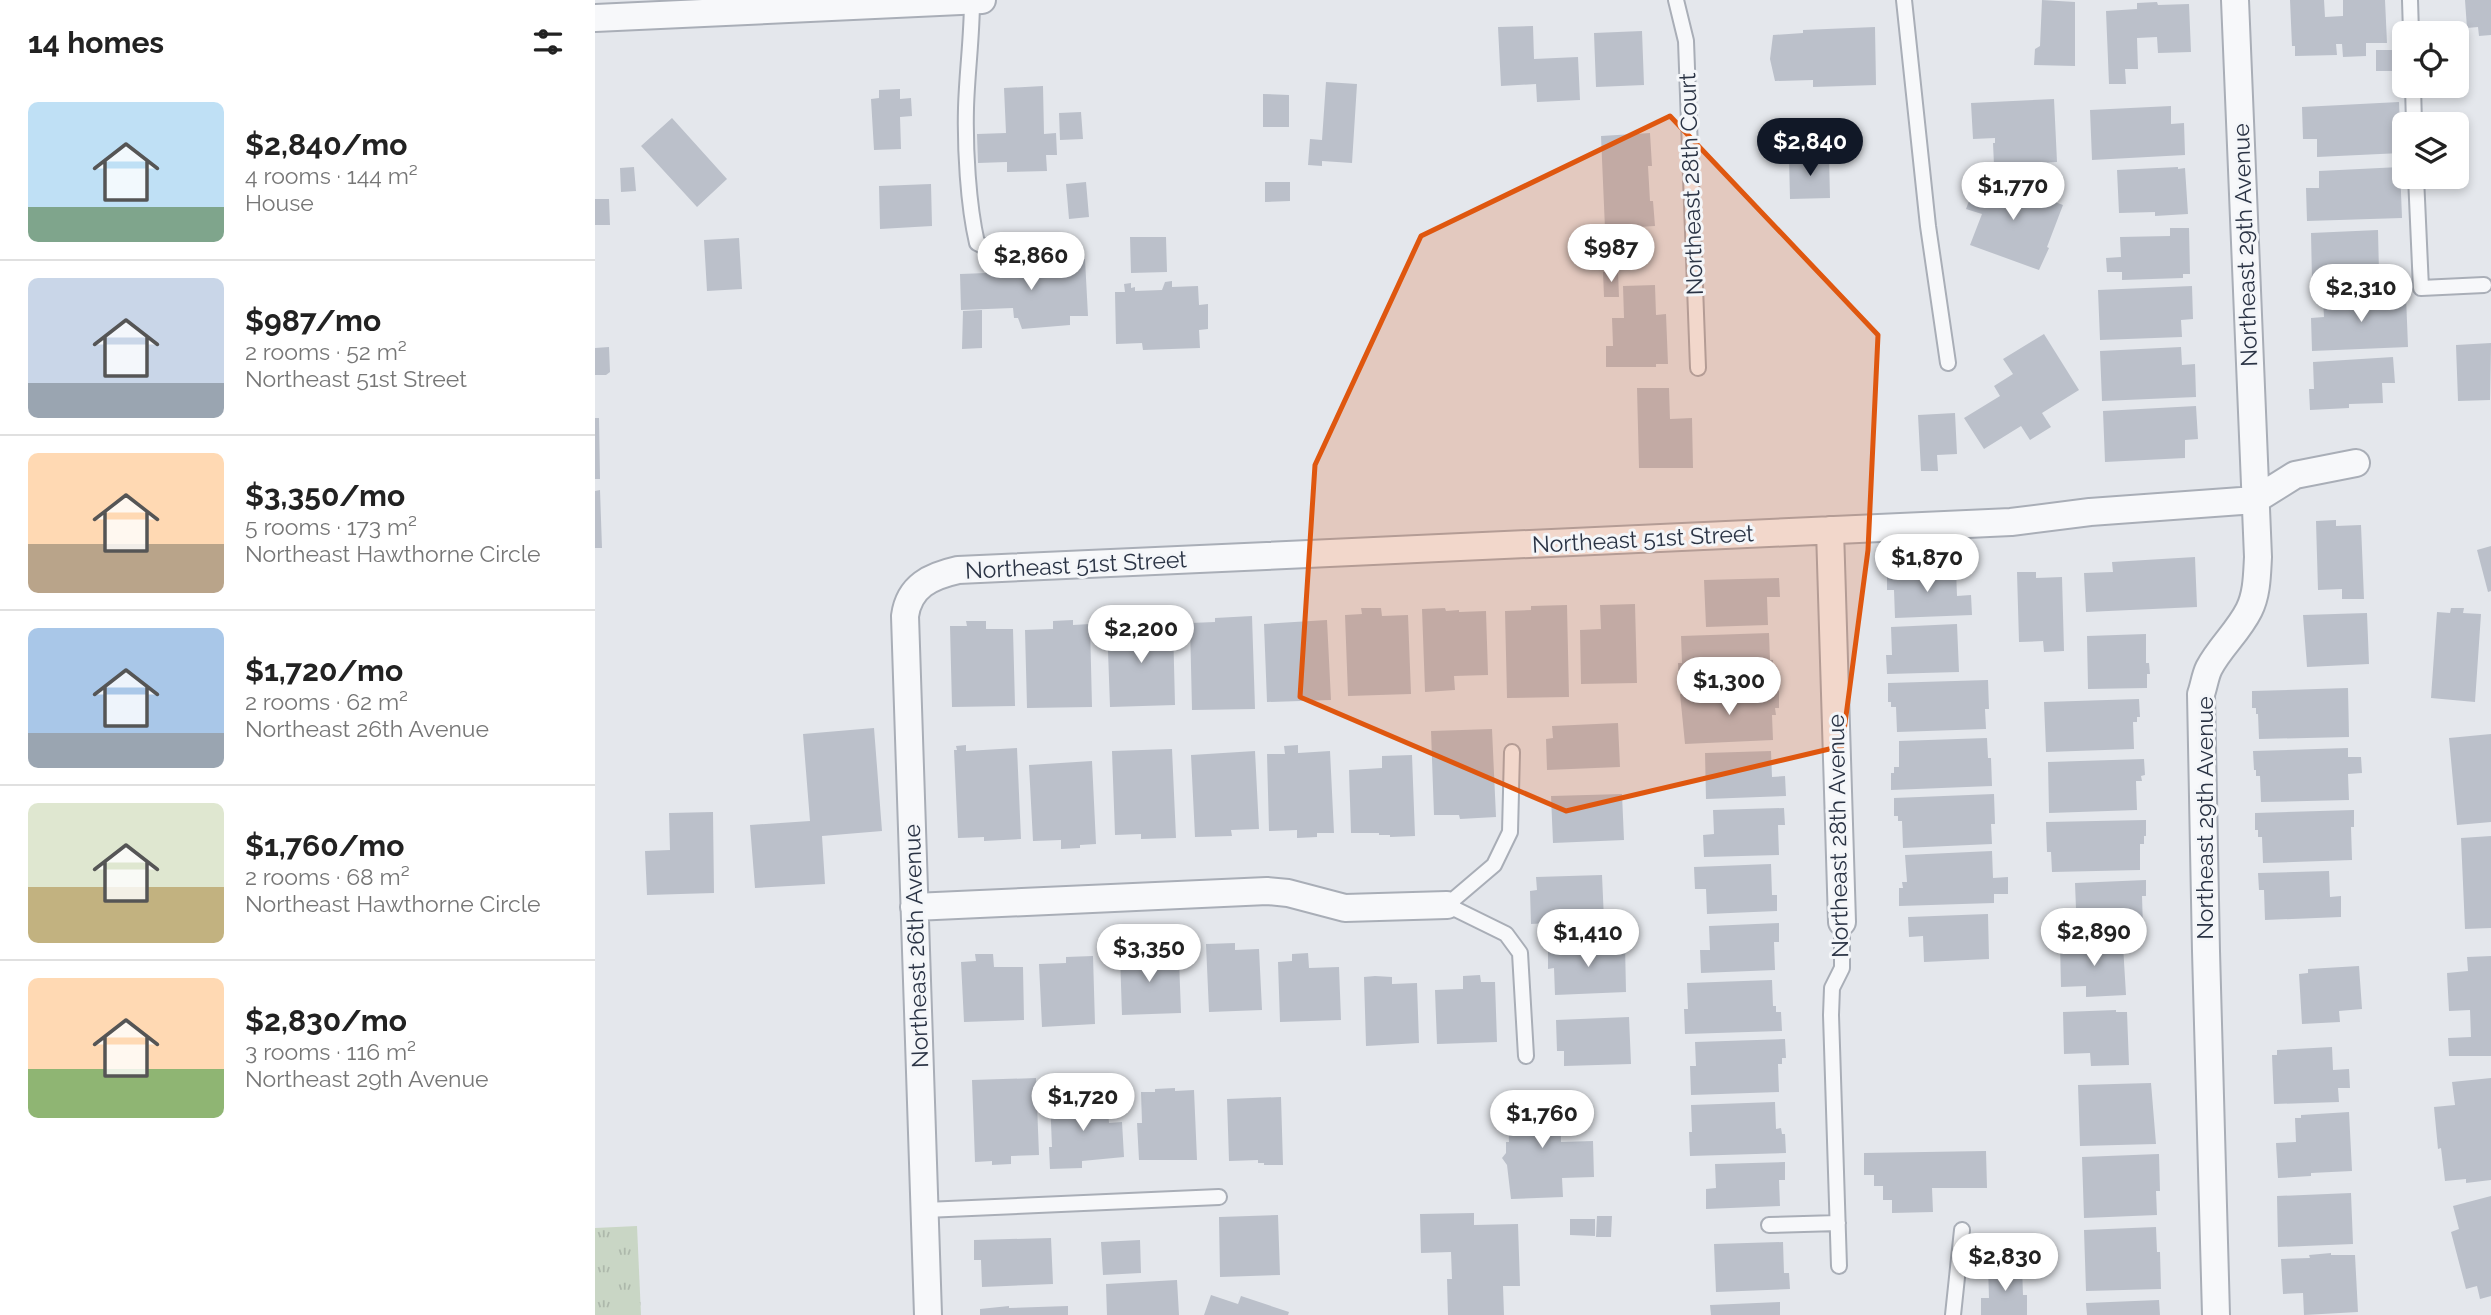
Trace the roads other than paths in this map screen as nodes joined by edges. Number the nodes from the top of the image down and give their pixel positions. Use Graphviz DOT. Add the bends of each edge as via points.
graph roads {
  1 [pos="982,0"];
  2 [pos="1676,0"];
  3 [pos="1904,0"];
  4 [pos="2235,0"];
  5 [pos="2410,0"];
  6 [pos="972,1"];
  7 [pos="595,18"];
  8 [pos="2410,21"];
  9 [pos="2417,189"];
  10 [pos="1006,250"];
  11 [pos="2484,285"];
  12 [pos="1948,363"];
  13 [pos="1697,368"];
  14 [pos="2356,463"];
  15 [pos="2255,500"];
  16 [pos="1829,530"];
  17 [pos="923,583"];
  18 [pos="1511,752"];
  19 [pos="1447,905"];
  20 [pos="914,907"];
  21 [pos="1842,922"];
  22 [pos="1526,1056"];
  23 [pos="1219,1197"];
  24 [pos="925,1210"];
  25 [pos="1838,1223"];
  26 [pos="1769,1225"];
  27 [pos="1962,1230"];
  28 [pos="1839,1266"];
  29 [pos="928,1315"];
  30 [pos="1953,1315"];
  31 [pos="2216,1315"];
  1 -- 6 [label="street"];
  2 -- 13 [label="lane, Northeast 28th Court" via="1686,41"];
  3 -- 12 [label="lane"];
  4 -- 15 [label="street, Northeast 29th Avenue"];
  5 -- 8 [label="lane"];
  6 -- 7 [label="street"];
  6 -- 10 [label="lane" via="966,109 971,217 977,243"];
  9 -- 11 [label="lane" via="2421,288"];
  14 -- 15 [label="street, Northeast 51st Street" via="2295,475"];
  15 -- 16 [label="street, Northeast 51st Street" via="2011,522"];
  15 -- 31 [label="street, Northeast 29th Avenue" via="2257,583 2251,608 2208,670 2201,694"];
  16 -- 17 [label="street, Northeast 51st Street" via="958,570"];
  16 -- 21 [label="street, Northeast 28th Avenue"];
  17 -- 20 [label="street, Northeast 26th Avenue" via="908,601 905,616"];
  18 -- 19 [label="lane" via="1510,832 1494,865"];
  19 -- 20 [label="street" via="1345,908 1267,891"];
  19 -- 22 [label="lane" via="1506,934 1520,953"];
  20 -- 24 [label="street, Northeast 26th Avenue"];
  21 -- 25 [label="lane, Northeast 28th Avenue" via="1842,968 1832,988 1831,1015"];
  23 -- 24 [label="lane"];
  24 -- 29 [label="street, Northeast 26th Avenue"];
  25 -- 26 [label="lane"];
  25 -- 28 [label="lane, Northeast 28th Avenue"];
  27 -- 30 [label="lane"];
}
